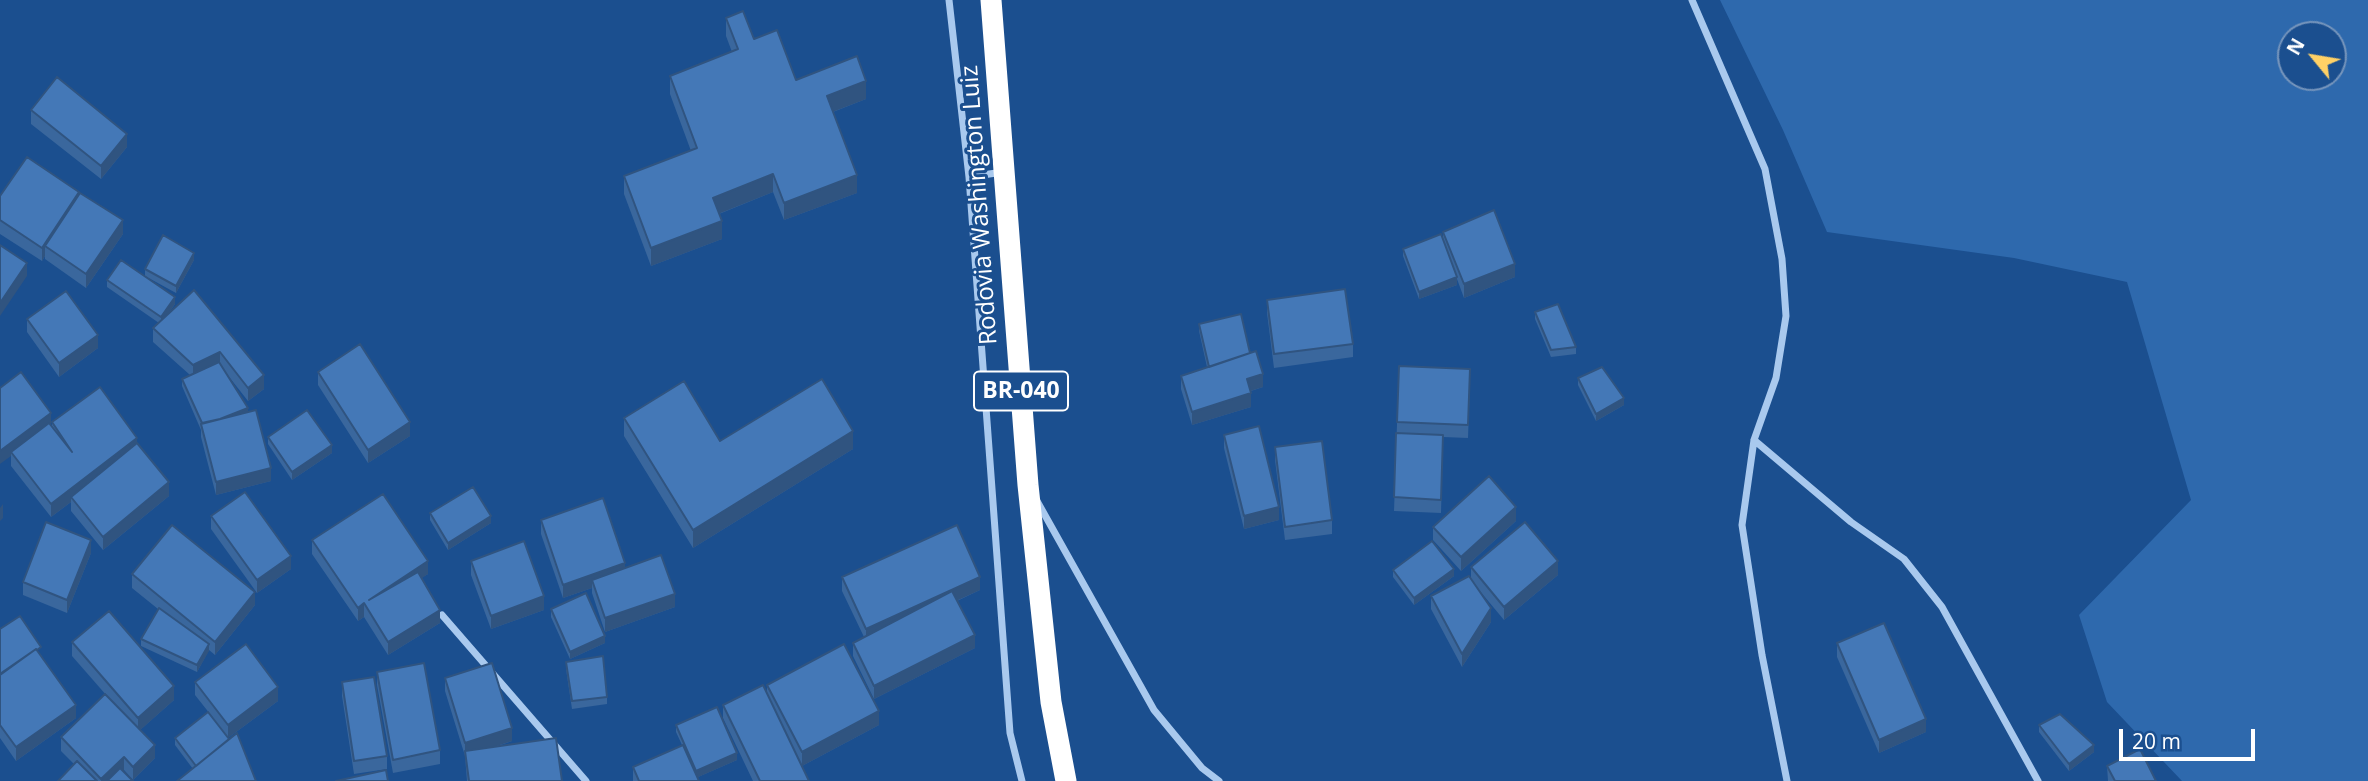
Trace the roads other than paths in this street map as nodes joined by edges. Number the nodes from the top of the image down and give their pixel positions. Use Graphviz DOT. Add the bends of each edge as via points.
graph roads {
  1 [pos="949,0"];
  2 [pos="991,0"];
  3 [pos="1692,0"];
  4 [pos="1004,172"];
  5 [pos="969,177"];
  6 [pos="1754,440"];
  7 [pos="1028,485"];
  8 [pos="442,615"];
  9 [pos="586,781"];
  10 [pos="1021,781"];
  11 [pos="1066,781"];
  12 [pos="1219,781"];
  13 [pos="1787,781"];
  14 [pos="2038,781"];
  1 -- 5 [label="street"];
  2 -- 4 [label="highway, Rodovia Washington Luiz / BR-040"];
  3 -- 6 [label="street" via="1765,169 1782,259 1786,316 1776,378"];
  4 -- 5 [label="street"];
  4 -- 7 [label="highway, Rodovia Washington Luiz / BR-040"];
  5 -- 10 [label="street" via="1010,733"];
  6 -- 13 [label="street" via="1742,525 1759,642"];
  6 -- 14 [label="street" via="1904,559 1942,607"];
  7 -- 11 [label="highway, Rodovia Washington Luiz / BR-040" via="1051,702"];
  7 -- 12 [label="street" via="1154,710 1202,768"];
  8 -- 9 [label="street"];
}
